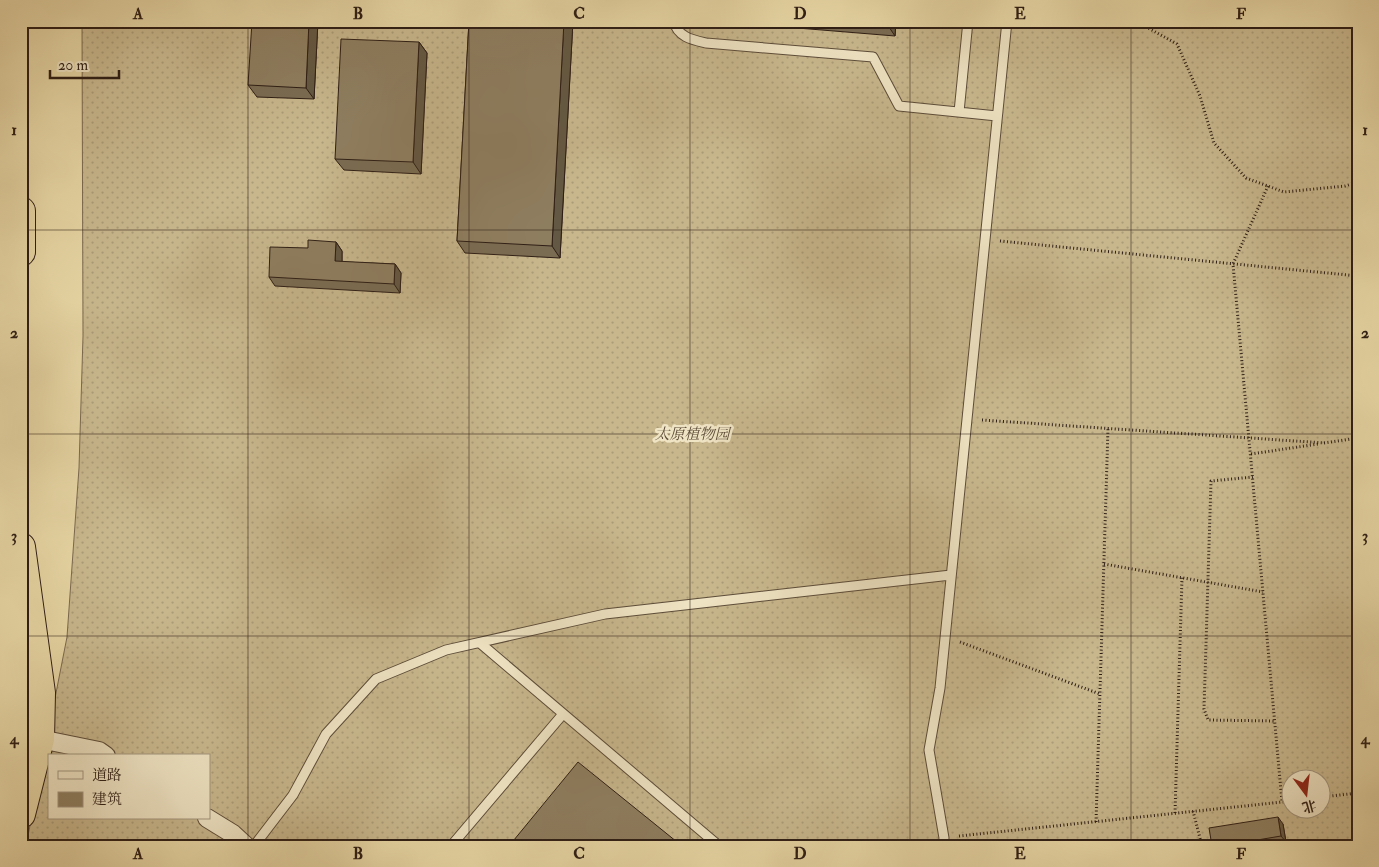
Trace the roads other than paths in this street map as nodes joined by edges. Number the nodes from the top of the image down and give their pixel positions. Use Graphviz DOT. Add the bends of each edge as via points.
graph roads {
  1 [pos="674,21"];
  2 [pos="968,21"];
  3 [pos="1007,21"];
  4 [pos="959,112"];
  5 [pos="998,116"];
  6 [pos="21,211"];
  7 [pos="21,252"];
  8 [pos="21,547"];
  9 [pos="951,575"];
  10 [pos="480,643"];
  11 [pos="563,714"];
  12 [pos="40,739"];
  13 [pos="103,754"];
  14 [pos="21,814"];
  15 [pos="210,820"];
  16 [pos="943,842"];
  17 [pos="246,846"];
  18 [pos="254,846"];
  19 [pos="451,846"];
  20 [pos="719,846"];
  1 -- 4 [label="lane" via="687,39 706,43 874,57 899,106"];
  2 -- 4 [label="lane"];
  3 -- 5 [label="lane"];
  4 -- 5 [label="lane"];
  5 -- 9 [label="lane"];
  6 -- 7 [label="highway"];
  8 -- 12 [label="highway" via="42,693"];
  9 -- 10 [label="lane" via="605,614"];
  9 -- 16 [label="lane" via="940,688 929,750"];
  10 -- 11 [label="lane"];
  10 -- 18 [label="lane" via="446,650 376,679 326,734 293,795"];
  11 -- 19 [label="lane"];
  11 -- 20 [label="lane"];
  12 -- 13 [label="street"];
  12 -- 14 [label="highway"];
  15 -- 17 [label="street"];
}
